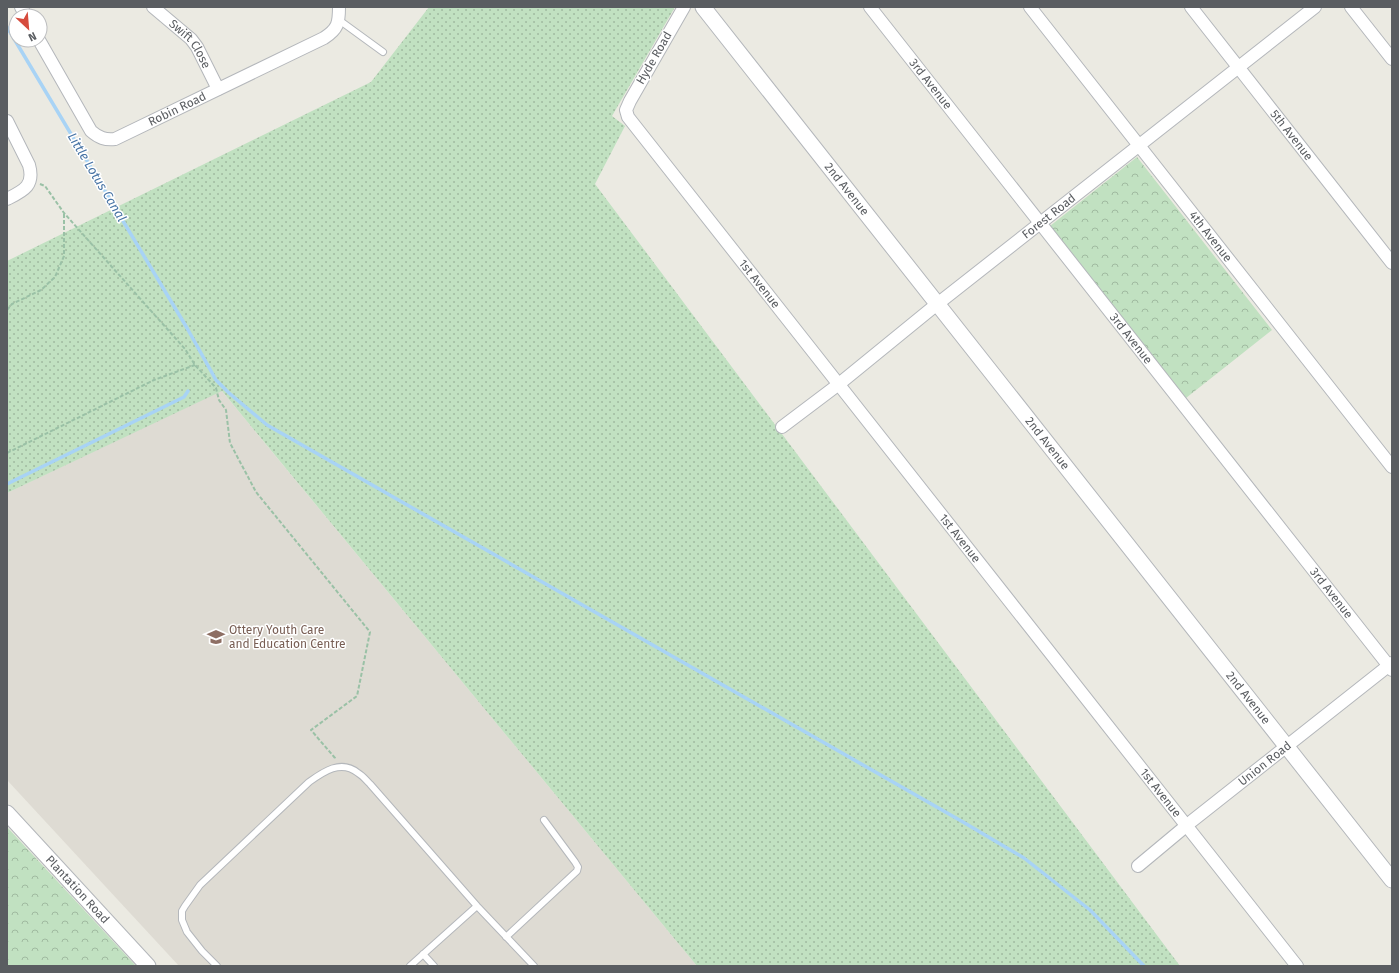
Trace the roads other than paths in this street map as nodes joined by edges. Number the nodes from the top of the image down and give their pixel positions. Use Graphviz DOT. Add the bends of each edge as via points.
graph roads {
  1 [pos="153,7"];
  2 [pos="339,7"];
  3 [pos="684,7"];
  4 [pos="703,7"];
  5 [pos="870,7"];
  6 [pos="1030,7"];
  7 [pos="1191,7"];
  8 [pos="1315,7"];
  9 [pos="1351,7"];
  10 [pos="339,20"];
  11 [pos="44,48"];
  12 [pos="383,52"];
  13 [pos="1392,59"];
  14 [pos="1238,67"];
  15 [pos="218,89"];
  16 [pos="626,110"];
  17 [pos="7,121"];
  18 [pos="1139,146"];
  19 [pos="7,199"];
  20 [pos="1040,224"];
  21 [pos="1392,263"];
  22 [pos="938,304"];
  23 [pos="839,384"];
  24 [pos="782,427"];
  25 [pos="1392,466"];
  26 [pos="1391,666"];
  27 [pos="1287,747"];
  28 [pos="7,813"];
  29 [pos="544,820"];
  30 [pos="1187,826"];
  31 [pos="1138,866"];
  32 [pos="1392,880"];
  33 [pos="477,906"];
  34 [pos="506,937"];
  35 [pos="423,954"];
  36 [pos="148,966"];
  37 [pos="216,966"];
  38 [pos="410,966"];
  39 [pos="434,966"];
  40 [pos="534,966"];
  41 [pos="1298,966"];
  1 -- 15 [label="street, Swift Close" via="191,38"];
  2 -- 10 [label="street"];
  3 -- 16 [label="street, Hyde Road"];
  4 -- 22 [label="street, 2nd Avenue"];
  5 -- 20 [label="street, 3rd Avenue"];
  6 -- 18 [label="street, 4th Avenue"];
  7 -- 14 [label="street, 5th Avenue"];
  8 -- 14 [label="street, Forest Road"];
  9 -- 13 [label="street"];
  10 -- 12 [label="lane"];
  10 -- 15 [label="street, Robin Road" via="332,33 324,38"];
  11 -- 15 [label="street, Robin Road" via="91,131 106,140 115,139"];
  14 -- 18 [label="street, Forest Road"];
  14 -- 21 [label="street, 5th Avenue"];
  16 -- 23 [label="street, 1st Avenue" via="632,123"];
  17 -- 19 [label="street" via="31,171 28,185 23,191"];
  18 -- 20 [label="street, Forest Road"];
  18 -- 25 [label="street, 4th Avenue"];
  20 -- 22 [label="street, Forest Road"];
  20 -- 26 [label="street, 3rd Avenue"];
  22 -- 23 [label="street, Forest Road"];
  22 -- 27 [label="street, 2nd Avenue"];
  23 -- 24 [label="street, Forest Road"];
  23 -- 30 [label="street, 1st Avenue"];
  26 -- 27 [label="street, Union Road"];
  27 -- 30 [label="street, Union Road"];
  27 -- 32 [label="street, 2nd Avenue"];
  28 -- 36 [label="street, Plantation Road"];
  29 -- 34 [label="lane" via="575,862 577,871"];
  30 -- 31 [label="street, Union Road"];
  30 -- 41 [label="street, 1st Avenue"];
  33 -- 34 [label="lane"];
  33 -- 35 [label="lane"];
  33 -- 37 [label="lane" via="370,784 357,772 336,767 325,770 309,782 200,885 185,906 182,920 188,932"];
  34 -- 40 [label="lane"];
  35 -- 38 [label="lane"];
  35 -- 39 [label="lane"];
}
